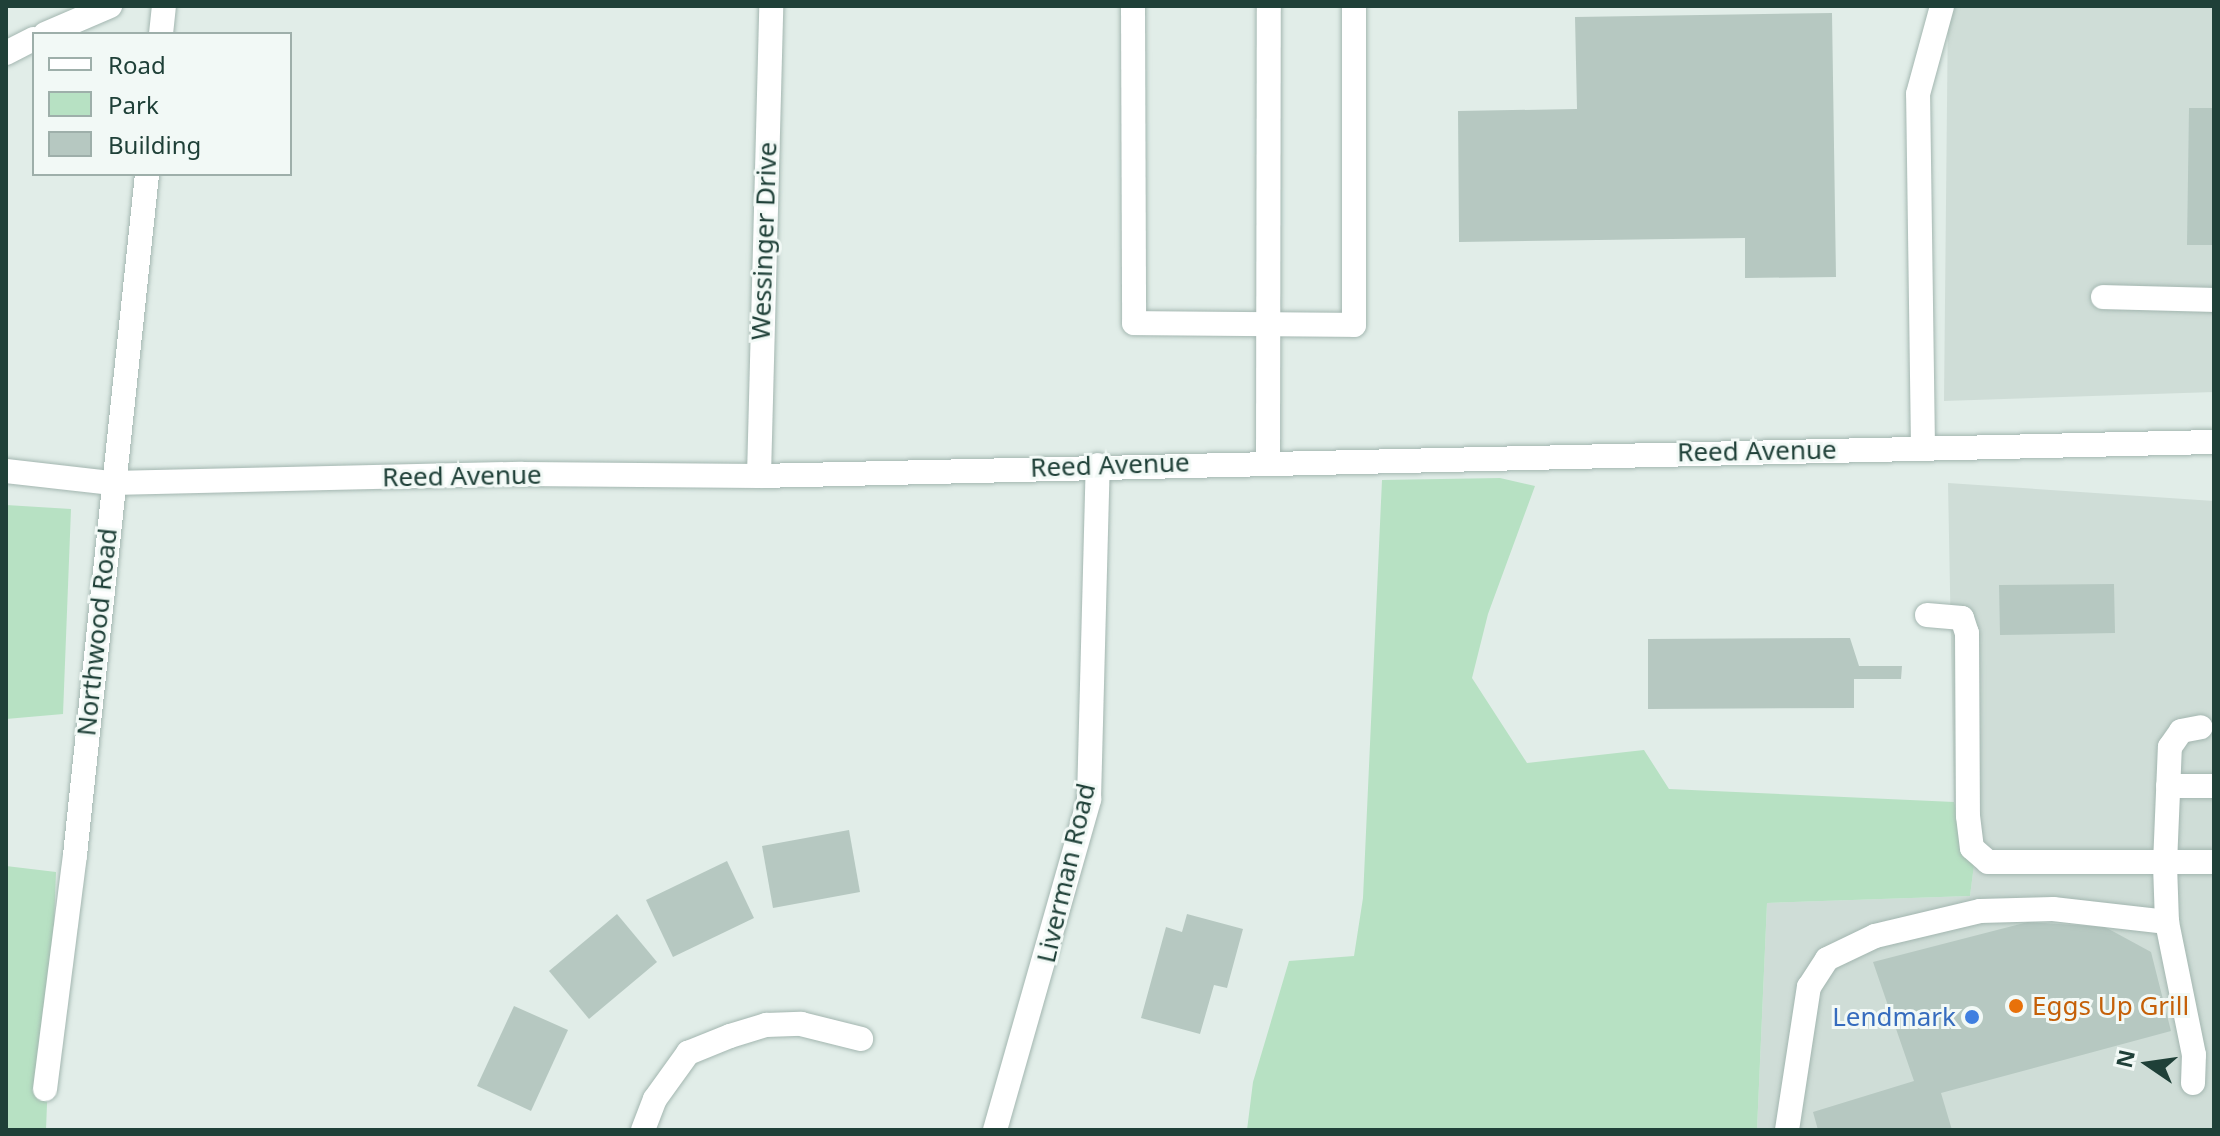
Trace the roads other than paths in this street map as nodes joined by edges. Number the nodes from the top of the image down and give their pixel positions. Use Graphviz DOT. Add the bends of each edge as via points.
graph roads {
  1 [pos="110,6"];
  2 [pos="164,6"];
  3 [pos="771,6"];
  4 [pos="1133,6"];
  5 [pos="1269,6"];
  6 [pos="1354,6"];
  7 [pos="1942,6"];
  8 [pos="50,32"];
  9 [pos="161,32"];
  10 [pos="32,40"];
  11 [pos="6,53"];
  12 [pos="147,176"];
  13 [pos="2103,297"];
  14 [pos="2214,300"];
  15 [pos="1266,325"];
  16 [pos="2214,442"];
  17 [pos="1923,447"];
  18 [pos="1268,461"];
  19 [pos="1098,465"];
  20 [pos="6,471"];
  21 [pos="759,476"];
  22 [pos="112,483"];
  23 [pos="1927,615"];
  24 [pos="2201,727"];
  25 [pos="2168,786"];
  26 [pos="2214,786"];
  27 [pos="2214,862"];
  28 [pos="2165,864"];
  29 [pos="2167,922"];
  30 [pos="861,1039"];
  31 [pos="2204,1051"];
  32 [pos="2193,1083"];
  33 [pos="45,1089"];
  34 [pos="643,1130"];
  35 [pos="995,1130"];
  36 [pos="1787,1130"];
  1 -- 8 [label="street"];
  2 -- 9 [label="street"];
  3 -- 21 [label="street, Wessinger Drive"];
  4 -- 15 [label="street" via="1134,323"];
  5 -- 15 [label="street"];
  6 -- 15 [label="street" via="1354,325"];
  7 -- 17 [label="street" via="1918,94"];
  10 -- 11 [label="street"];
  12 -- 22 [label="street, Northwood Road"];
  13 -- 14 [label="street"];
  15 -- 18 [label="street"];
  16 -- 17 [label="street, Reed Avenue"];
  17 -- 18 [label="street, Reed Avenue"];
  18 -- 19 [label="street, Reed Avenue"];
  19 -- 21 [label="street, Reed Avenue"];
  19 -- 35 [label="street, Liverman Road" via="1089,799"];
  20 -- 22 [label="street, Reed Avenue"];
  21 -- 22 [label="street, Reed Avenue" via="522,474"];
  22 -- 33 [label="street, Northwood Road" via="75,855"];
  23 -- 28 [label="street" via="1962,618 1967,633 1972,848 1988,862 2007,864"];
  24 -- 25 [label="street" via="2181,731 2170,747"];
  25 -- 26 [label="street"];
  25 -- 28 [label="street"];
  27 -- 28 [label="street"];
  28 -- 29 [label="street"];
  29 -- 31 [label="street"];
  29 -- 36 [label="street" via="2053,909 1980,911 1875,936 1827,959 1809,987"];
  30 -- 34 [label="street" via="801,1024 766,1025 688,1053 655,1099"];
  31 -- 32 [label="street"];
}
